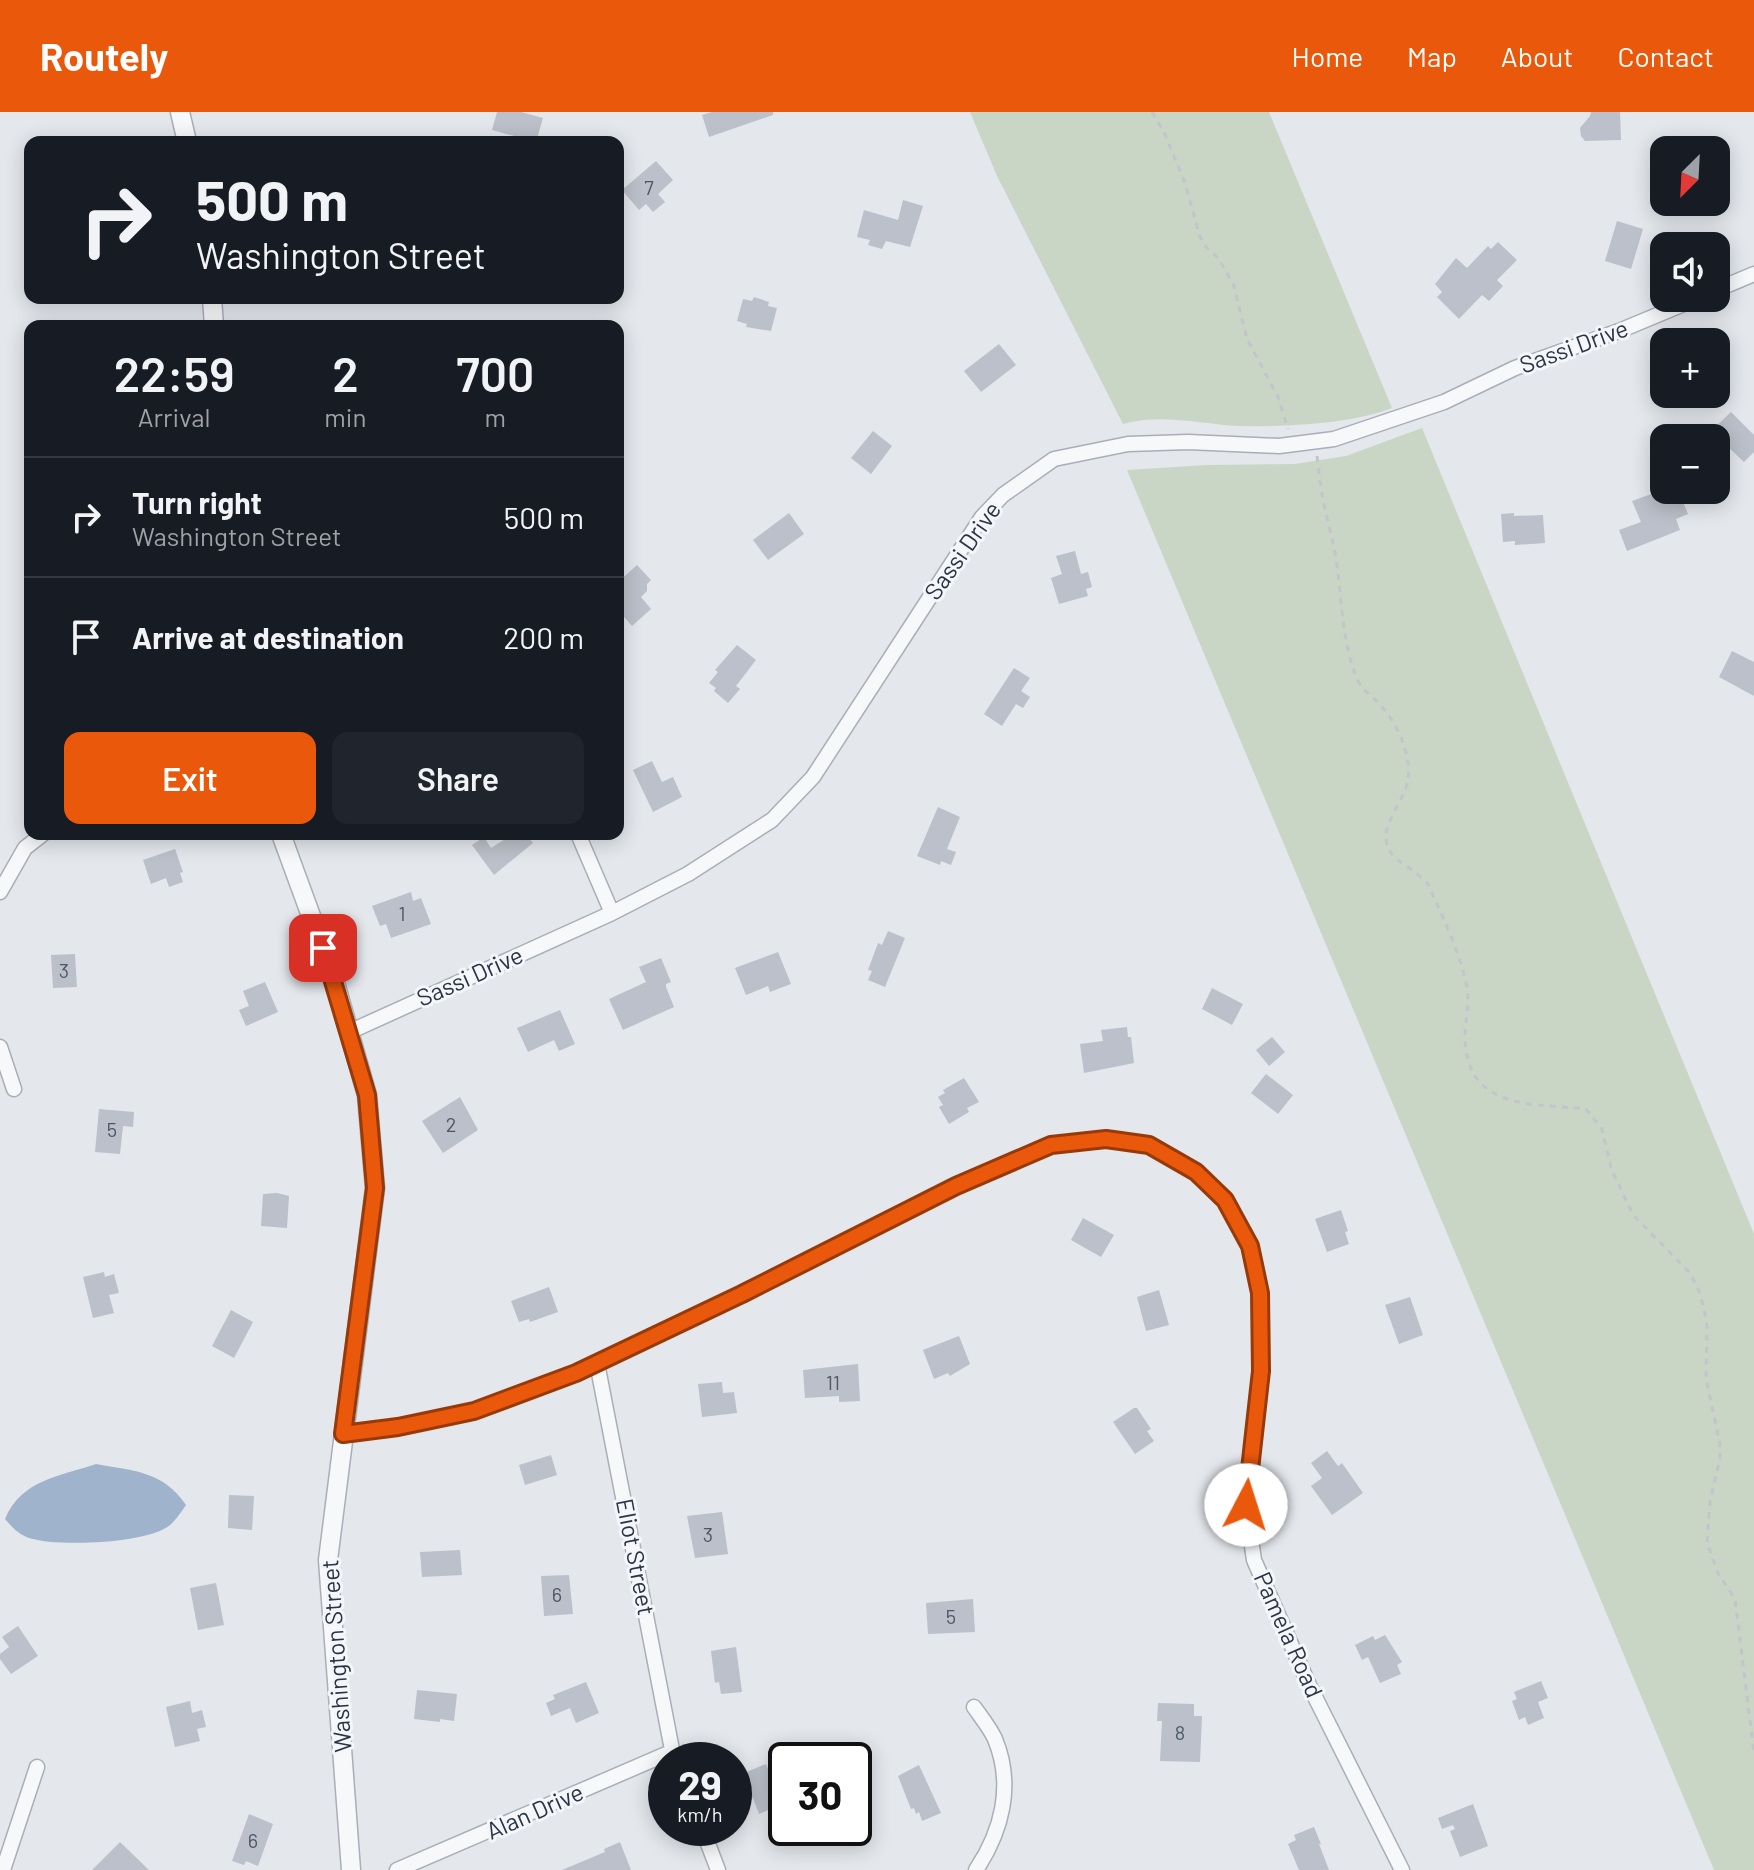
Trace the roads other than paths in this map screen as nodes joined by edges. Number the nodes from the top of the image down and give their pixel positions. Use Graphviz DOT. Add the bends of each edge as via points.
graph roads {
  1 [pos="180,112"];
  2 [pos="186,136"];
  3 [pos="1754,274"];
  4 [pos="1730,284"];
  5 [pos="1664,312"];
  6 [pos="35,840"];
  7 [pos="283,840"];
  8 [pos="581,840"];
  9 [pos="0,892"];
  10 [pos="612,913"];
  11 [pos="349,1032"];
  12 [pos="0,1047"];
  13 [pos="14,1089"];
  14 [pos="597,1363"];
  15 [pos="343,1434"];
  16 [pos="974,1707"];
  17 [pos="670,1742"];
  18 [pos="648,1766"];
  19 [pos="37,1767"];
  20 [pos="709,1846"];
  21 [pos="3,1870"];
  22 [pos="351,1870"];
  23 [pos="397,1870"];
  24 [pos="718,1870"];
  25 [pos="976,1870"];
  26 [pos="1402,1870"];
  1 -- 2 [label="street"];
  3 -- 4 [label="street"];
  5 -- 10 [label="street, Sassi Drive" via="1515,368 1444,402 1316,442 1128,444 1054,459 982,517 813,777 772,820 688,874"];
  6 -- 9 [label="street" via="25,848"];
  7 -- 11 [label="street, Washington Street"];
  8 -- 10 [label="street"];
  10 -- 11 [label="street, Sassi Drive"];
  11 -- 15 [label="street, Washington Street" via="367,1095 375,1188"];
  12 -- 13 [label="street"];
  14 -- 15 [label="street, Pamela Road" via="474,1411"];
  14 -- 17 [label="street, Eliot Street"];
  14 -- 26 [label="street, Pamela Road" via="956,1186 1051,1145 1106,1139 1149,1145 1196,1172 1225,1200 1250,1246 1260,1293 1261,1371 1246,1505 1254,1560 1309,1685"];
  15 -- 22 [label="street, Washington Street" via="328,1560"];
  16 -- 25 [label="street" via="995,1738 1004,1774 998,1830"];
  18 -- 23 [label="street, Alan Drive"];
  19 -- 21 [label="street"];
  20 -- 24 [label="street"];
}
